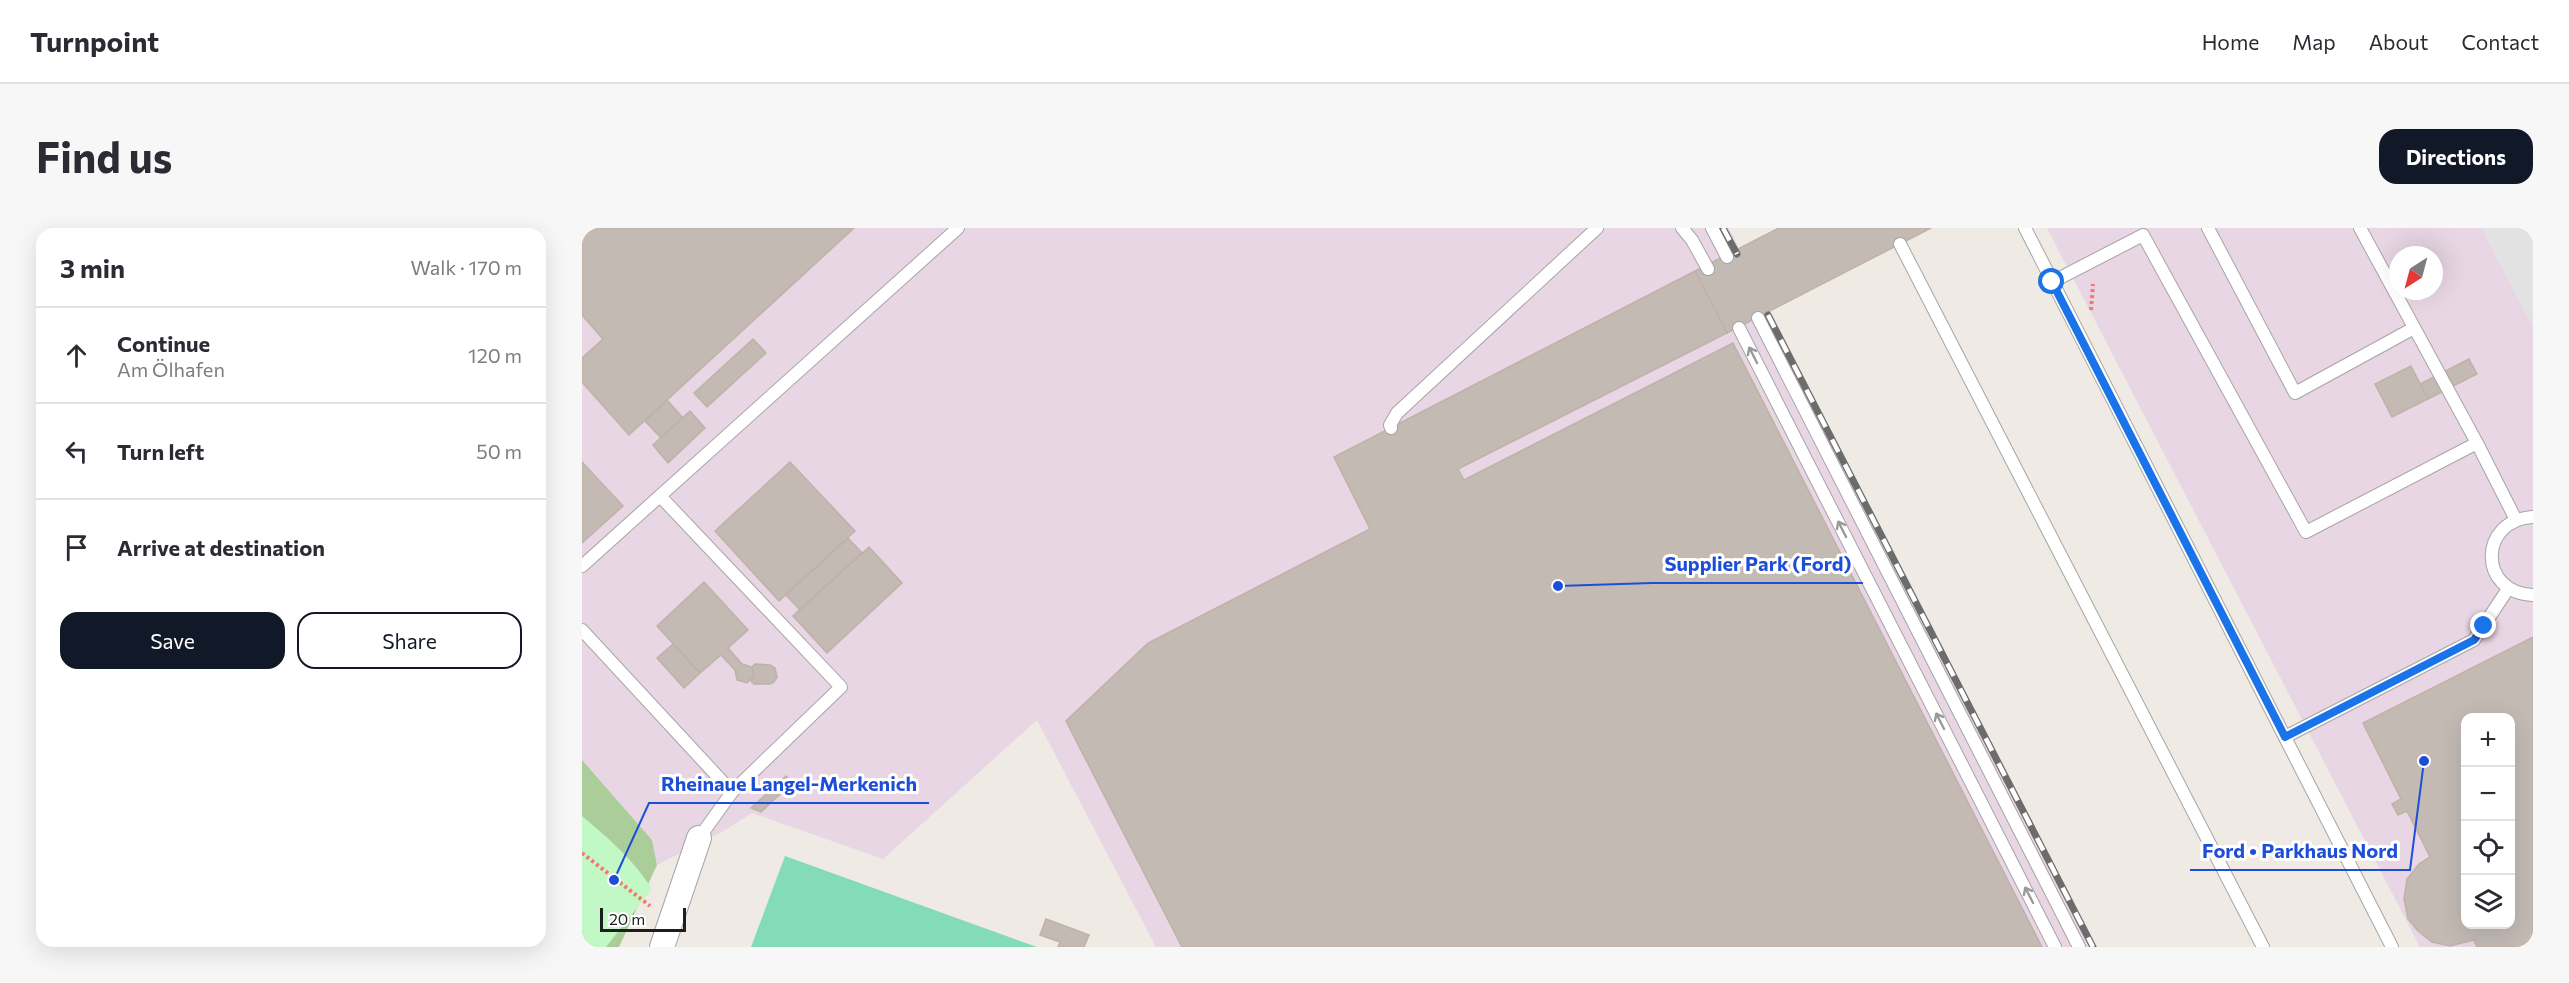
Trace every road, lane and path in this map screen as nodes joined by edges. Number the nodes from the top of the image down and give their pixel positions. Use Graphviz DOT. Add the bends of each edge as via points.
graph roads {
  1 [pos="958,228"];
  2 [pos="1597,228"];
  3 [pos="1682,228"];
  4 [pos="1712,228"];
  5 [pos="2025,228"];
  6 [pos="2208,228"];
  7 [pos="2360,228"];
  8 [pos="1900,244"];
  9 [pos="1727,257"];
  10 [pos="2096,258"];
  11 [pos="1708,269"];
  12 [pos="2052,282"];
  13 [pos="1758,318"];
  14 [pos="1739,328"];
  15 [pos="2414,328"];
  16 [pos="2087,350"];
  17 [pos="1391,428"];
  18 [pos="2477,443"];
  19 [pos="660,496"];
  20 [pos="2533,517"];
  21 [pos="2516,520"];
  22 [pos="582,566"];
  23 [pos="2508,589"];
  24 [pos="2533,595"];
  25 [pos="582,630"];
  26 [pos="2285,737"];
  27 [pos="732,792"];
  28 [pos="699,838"];
  29 [pos="582,853"];
  30 [pos="670,923"];
  31 [pos="662,947"];
  32 [pos="2055,947"];
  33 [pos="2079,947"];
  34 [pos="2263,947"];
  35 [pos="2392,947"];
  1 -- 19 [label="lane"];
  2 -- 17 [label="lane" via="1397,413"];
  3 -- 11 [label="lane"];
  4 -- 9 [label="lane"];
  5 -- 12 [label="lane"];
  6 -- 15 [label="lane" via="2295,393"];
  7 -- 15 [label="lane"];
  8 -- 34 [label="lane"];
  10 -- 12 [label="lane"];
  10 -- 16 [label="path"];
  10 -- 18 [label="lane" via="2143,235 2306,531"];
  12 -- 16 [label="lane"];
  13 -- 33 [label="lane"];
  32 -- 14 [label="lane, one-way"];
  15 -- 18 [label="lane"];
  16 -- 26 [label="lane"];
  18 -- 21 [label="lane"];
  19 -- 22 [label="lane"];
  19 -- 27 [label="lane" via="841,687"];
  20 -- 21 [label="lane"];
  21 -- 23 [label="lane" via="2504,527 2491,552 2498,579"];
  23 -- 24 [label="lane"];
  23 -- 26 [label="lane" via="2474,640"];
  25 -- 27 [label="lane"];
  26 -- 35 [label="lane"];
  27 -- 28 [label="lane"];
  28 -- 30 [label="street"];
  29 -- 30 [label="path"];
  30 -- 31 [label="street"];
}
